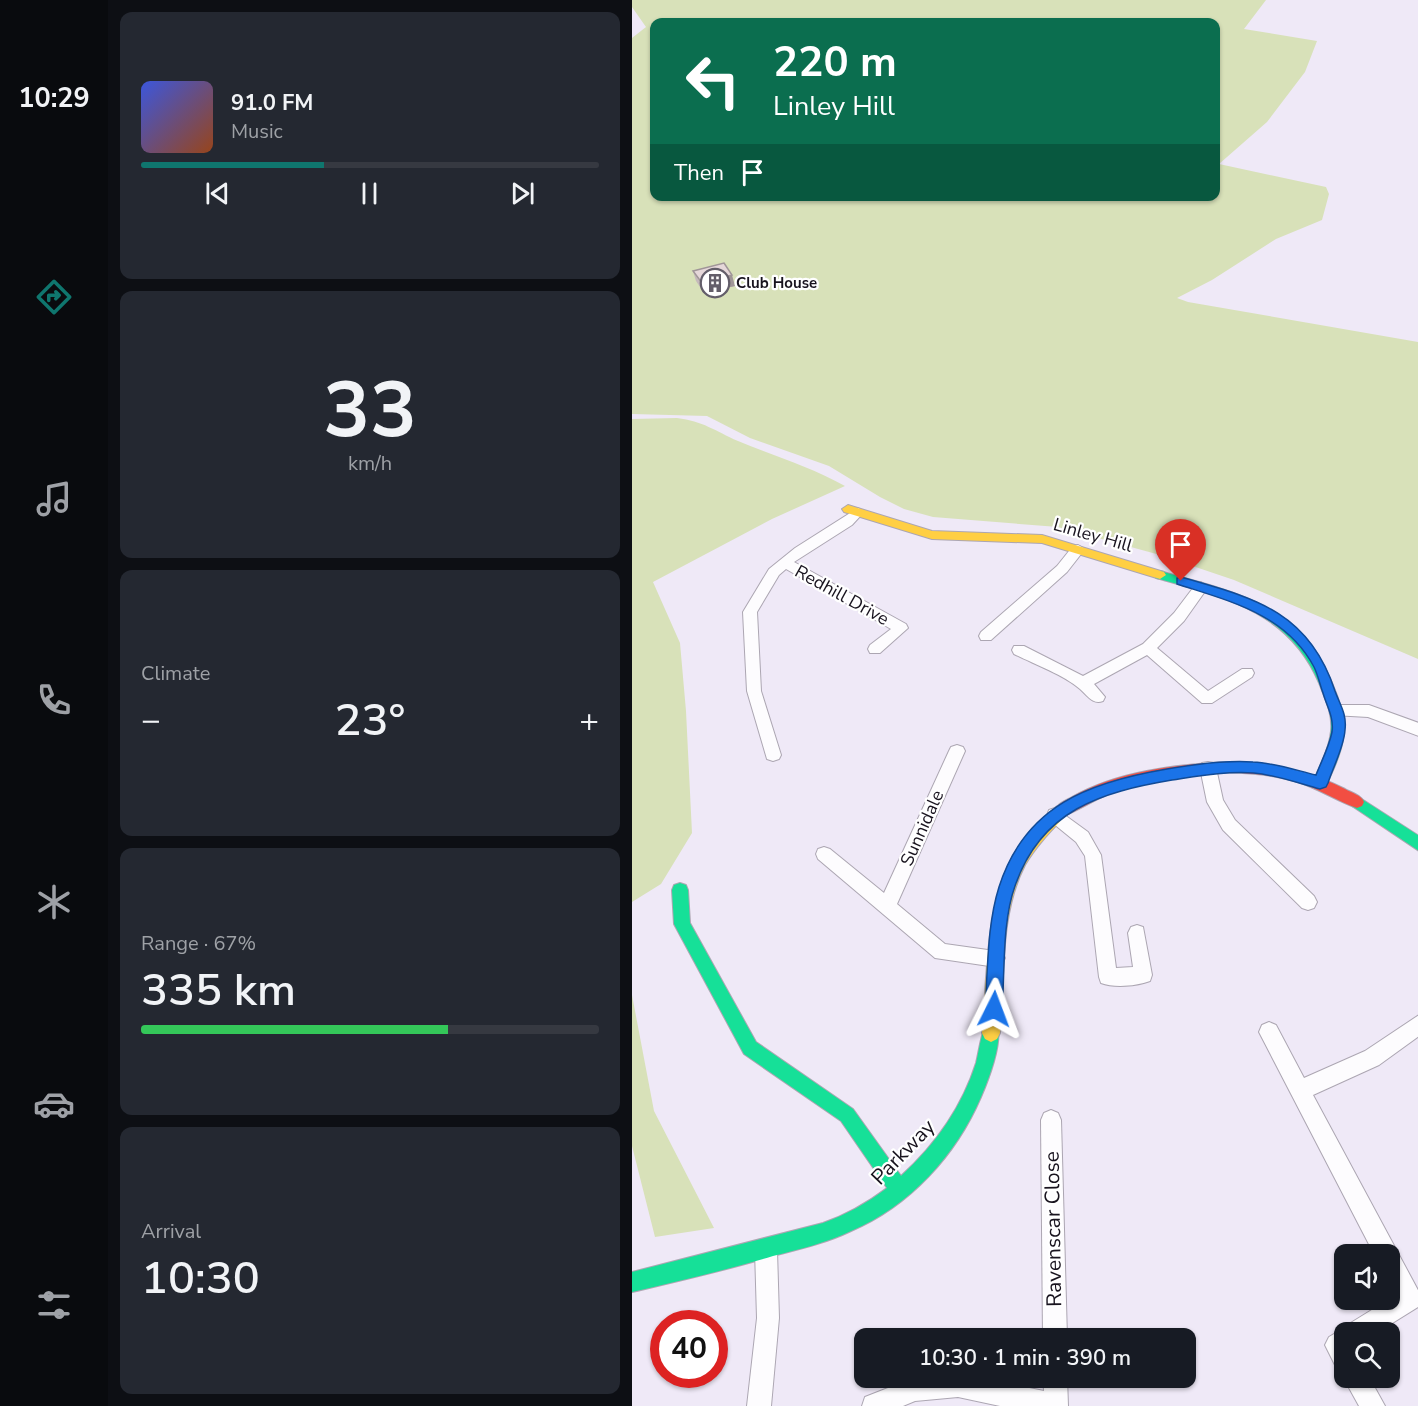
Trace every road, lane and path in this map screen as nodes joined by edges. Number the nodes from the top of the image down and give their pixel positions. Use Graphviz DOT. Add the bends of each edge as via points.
graph roads {
  1 [pos="853,511"];
  2 [pos="1078,549"];
  3 [pos="785,563"];
  4 [pos="1201,587"];
  5 [pos="986,636"];
  6 [pos="1148,648"];
  7 [pos="875,649"];
  8 [pos="1019,650"];
  9 [pos="1247,673"];
  10 [pos="1083,683"];
  11 [pos="1098,697"];
  12 [pos="1338,711"];
  13 [pos="1418,730"];
  14 [pos="957,751"];
  15 [pos="773,755"];
  16 [pos="1208,768"];
  17 [pos="1320,783"];
  18 [pos="1055,814"];
  19 [pos="1418,845"];
  20 [pos="824,854"];
  21 [pos="680,890"];
  22 [pos="1308,902"];
  23 [pos="887,906"];
  24 [pos="1137,933"];
  25 [pos="996,958"];
  26 [pos="1418,1024"];
  27 [pos="1269,1032"];
  28 [pos="1301,1090"];
  29 [pos="1051,1120"];
  30 [pos="899,1189"];
  31 [pos="1381,1244"];
  32 [pos="766,1250"];
  33 [pos="1400,1280"];
  34 [pos="632,1282"];
  35 [pos="1400,1305"];
  36 [pos="1392,1310"];
  37 [pos="1373,1322"];
  38 [pos="1055,1328"];
  39 [pos="1055,1388"];
  40 [pos="1362,1388"];
  41 [pos="759,1406"];
  42 [pos="766,1406"];
  43 [pos="874,1406"];
  44 [pos="1056,1406"];
  45 [pos="1373,1406"];
  1 -- 2 [label="street, Linley Hill" via="932,536 1042,539"];
  1 -- 3 [label="street" via="848,522"];
  2 -- 4 [label="street, Linley Hill"];
  2 -- 5 [label="street" via="1055,576"];
  3 -- 7 [label="street, Redhill Drive" via="901,628"];
  3 -- 15 [label="street" via="774,572 750,612 754,691"];
  4 -- 6 [label="street" via="1179,617"];
  4 -- 12 [label="street, Linley Hill" via="1282,620 1321,666"];
  6 -- 9 [label="street" via="1207,699"];
  6 -- 10 [label="street"];
  8 -- 10 [label="street"];
  10 -- 11 [label="street"];
  12 -- 13 [label="street" via="1369,711"];
  12 -- 17 [label="street, Linley Hill" via="1338,732"];
  14 -- 23 [label="street, Sunnidale"];
  16 -- 17 [label="street, Parkway" via="1283,772"];
  16 -- 18 [label="street, Parkway" via="1115,785 1089,794"];
  16 -- 22 [label="street" via="1215,802 1229,825"];
  17 -- 19 [label="street, Parkway" via="1352,798"];
  18 -- 24 [label="street" via="1082,837 1093,855 1108,977 1143,975"];
  18 -- 25 [label="street, Parkway" via="1026,846 1016,864 1001,911"];
  20 -- 23 [label="street"];
  21 -- 30 [label="street" via="682,924 750,1048 847,1115"];
  23 -- 25 [label="street" via="941,952"];
  25 -- 30 [label="street, Parkway" via="988,1050 967,1107 934,1155"];
  26 -- 28 [label="street" via="1373,1058"];
  27 -- 28 [label="street"];
  28 -- 31 [label="street"];
  29 -- 38 [label="street, Ravenscar Close"];
  30 -- 32 [label="street, Parkway" via="854,1220"];
  32 -- 34 [label="street, Parkway"];
  32 -- 41 [label="street" via="768,1318"];
  33 -- 35 [label="street" via="1410,1299"];
  36 -- 37 [label="street"];
  39 -- 44 [label="street"];
  40 -- 45 [label="street"];
  41 -- 42 [label="street"];
  43 -- 44 [label="street" via="915,1389 958,1385"];
}
